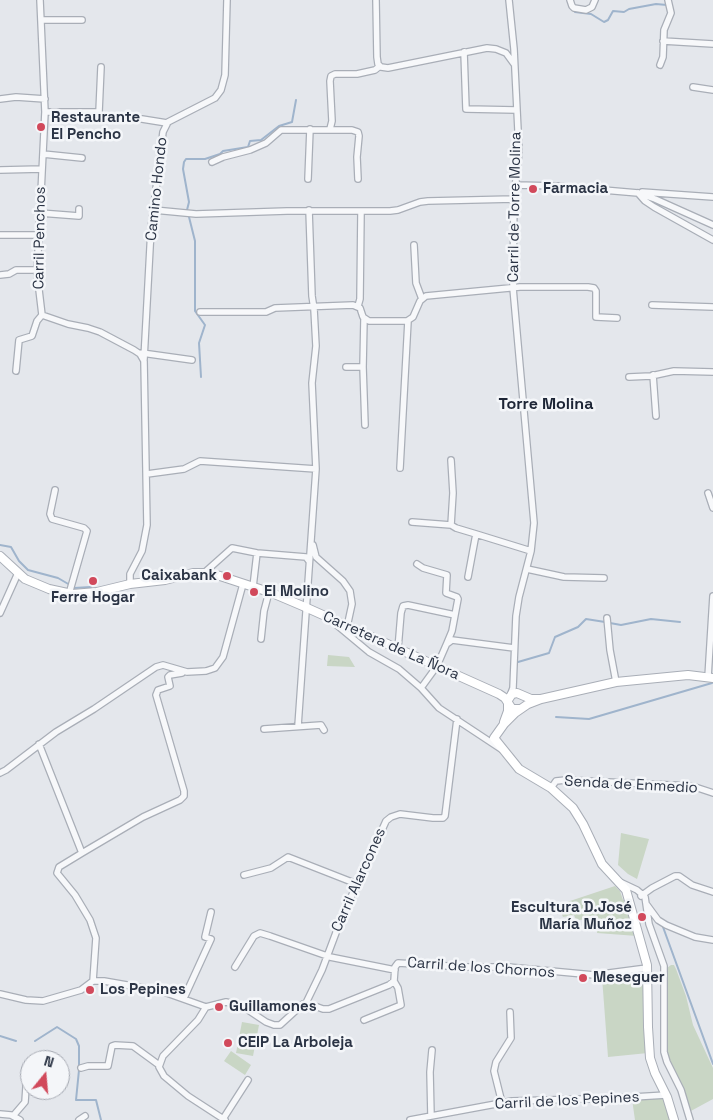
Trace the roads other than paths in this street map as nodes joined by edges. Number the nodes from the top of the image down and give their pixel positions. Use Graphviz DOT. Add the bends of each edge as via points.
graph roads {
  1 [pos="40,0"];
  2 [pos="226,0"];
  3 [pos="376,0"];
  4 [pos="509,0"];
  5 [pos="570,0"];
  6 [pos="595,0"];
  7 [pos="668,0"];
  8 [pos="41,20"];
  9 [pos="82,20"];
  10 [pos="664,41"];
  11 [pos="713,44"];
  12 [pos="514,51"];
  13 [pos="464,52"];
  14 [pos="506,53"];
  15 [pos="515,65"];
  16 [pos="660,65"];
  17 [pos="101,66"];
  18 [pos="380,66"];
  19 [pos="693,87"];
  20 [pos="713,90"];
  21 [pos="0,98"];
  22 [pos="45,99"];
  23 [pos="516,110"];
  24 [pos="45,112"];
  25 [pos="142,119"];
  26 [pos="167,123"];
  27 [pos="310,129"];
  28 [pos="330,129"];
  29 [pos="42,154"];
  30 [pos="82,158"];
  31 [pos="212,162"];
  32 [pos="42,169"];
  33 [pos="0,170"];
  34 [pos="308,178"];
  35 [pos="358,179"];
  36 [pos="516,185"];
  37 [pos="638,193"];
  38 [pos="654,195"];
  39 [pos="713,198"];
  40 [pos="514,199"];
  41 [pos="647,202"];
  42 [pos="79,209"];
  43 [pos="154,210"];
  44 [pos="309,210"];
  45 [pos="362,212"];
  46 [pos="40,213"];
  47 [pos="713,225"];
  48 [pos="0,236"];
  49 [pos="39,236"];
  50 [pos="713,240"];
  51 [pos="414,245"];
  52 [pos="37,270"];
  53 [pos="0,275"];
  54 [pos="513,288"];
  55 [pos="422,299"];
  56 [pos="652,305"];
  57 [pos="314,306"];
  58 [pos="358,306"];
  59 [pos="713,307"];
  60 [pos="200,312"];
  61 [pos="42,315"];
  62 [pos="617,318"];
  63 [pos="364,319"];
  64 [pos="408,320"];
  65 [pos="143,355"];
  66 [pos="192,360"];
  67 [pos="346,367"];
  68 [pos="364,367"];
  69 [pos="16,371"];
  70 [pos="713,372"];
  71 [pos="653,375"];
  72 [pos="629,376"];
  73 [pos="656,416"];
  74 [pos="365,425"];
  75 [pos="451,460"];
  76 [pos="400,468"];
  77 [pos="316,469"];
  78 [pos="147,474"];
  79 [pos="55,490"];
  80 [pos="708,493"];
  81 [pos="713,508"];
  82 [pos="412,522"];
  83 [pos="451,525"];
  84 [pos="476,534"];
  85 [pos="312,541"];
  86 [pos="531,551"];
  87 [pos="257,552"];
  88 [pos="0,556"];
  89 [pos="318,560"];
  90 [pos="309,562"];
  91 [pos="417,564"];
  92 [pos="526,569"];
  93 [pos="18,573"];
  94 [pos="204,573"];
  95 [pos="468,577"];
  96 [pos="604,578"];
  97 [pos="130,584"];
  98 [pos="243,584"];
  99 [pos="254,587"];
  100 [pos="70,589"];
  101 [pos="269,592"];
  102 [pos="713,596"];
  103 [pos="305,607"];
  104 [pos="0,613"];
  105 [pos="455,615"];
  106 [pos="330,618"];
  107 [pos="607,618"];
  108 [pos="347,627"];
  109 [pos="452,631"];
  110 [pos="261,639"];
  111 [pos="459,641"];
  112 [pos="446,645"];
  113 [pos="514,648"];
  114 [pos="398,649"];
  115 [pos="167,666"];
  116 [pos="437,666"];
  117 [pos="187,672"];
  118 [pos="170,675"];
  119 [pos="711,678"];
  120 [pos="513,682"];
  121 [pos="616,682"];
  122 [pos="421,688"];
  123 [pos="521,694"];
  124 [pos="509,699"];
  125 [pos="541,699"];
  126 [pos="522,708"];
  127 [pos="457,719"];
  128 [pos="504,724"];
  129 [pos="298,726"];
  130 [pos="264,729"];
  131 [pos="324,730"];
  132 [pos="495,735"];
  133 [pos="483,738"];
  134 [pos="40,744"];
  135 [pos="501,749"];
  136 [pos="0,773"];
  137 [pos="551,788"];
  138 [pos="713,793"];
  139 [pos="82,853"];
  140 [pos="244,875"];
  141 [pos="618,882"];
  142 [pos="357,884"];
  143 [pos="626,890"];
  144 [pos="713,892"];
  145 [pos="642,896"];
  146 [pos="646,901"];
  147 [pos="211,912"];
  148 [pos="658,920"];
  149 [pos="649,924"];
  150 [pos="713,940"];
  151 [pos="326,956"];
  152 [pos="235,967"];
  153 [pos="647,968"];
  154 [pos="394,970"];
  155 [pos="394,980"];
  156 [pos="93,981"];
  157 [pos="0,994"];
  158 [pos="184,998"];
  159 [pos="306,1003"];
  160 [pos="206,1006"];
  161 [pos="510,1012"];
  162 [pos="364,1020"];
  163 [pos="432,1050"];
  164 [pos="159,1065"];
  165 [pos="81,1068"];
  166 [pos="248,1080"];
  167 [pos="666,1095"];
  168 [pos="25,1100"];
  169 [pos="502,1102"];
  170 [pos="0,1114"];
  171 [pos="13,1116"];
  172 [pos="85,1116"];
  173 [pos="431,1116"];
  174 [pos="224,1119"];
  175 [pos="20,1120"];
  176 [pos="79,1120"];
  177 [pos="410,1120"];
  178 [pos="674,1120"];
  179 [pos="690,1120"];
  1 -- 8 [label="street, Carril Penchos"];
  2 -- 26 [label="street, Camino Hondo" via="225,75 221,90 215,98"];
  3 -- 18 [label="street"];
  4 -- 12 [label="street, Carril de Torre Molina"];
  5 -- 6 [label="street" via="574,8 586,10"];
  7 -- 10 [label="street" via="671,13 664,30"];
  8 -- 9 [label="street"];
  8 -- 22 [label="street, Carril Penchos"];
  10 -- 11 [label="street"];
  10 -- 16 [label="street"];
  12 -- 14 [label="street"];
  12 -- 15 [label="street, Carril de Torre Molina"];
  13 -- 14 [label="street" via="487,48"];
  13 -- 18 [label="street" via="388,68"];
  13 -- 23 [label="street" via="466,109"];
  14 -- 15 [label="street"];
  15 -- 23 [label="street, Carril de Torre Molina"];
  17 -- 24 [label="street" via="99,112"];
  18 -- 28 [label="street" via="357,74 331,76"];
  19 -- 20 [label="street"];
  21 -- 22 [label="street"];
  22 -- 24 [label="street, Carril Penchos"];
  23 -- 36 [label="street, Carril de Torre Molina" via="519,151"];
  24 -- 29 [label="street, Carril Penchos"];
  25 -- 26 [label="street"];
  26 -- 43 [label="street, Camino Hondo" via="163,132"];
  27 -- 28 [label="street"];
  27 -- 31 [label="street" via="281,130 266,143"];
  27 -- 34 [label="street"];
  28 -- 35 [label="street" via="358,132"];
  29 -- 30 [label="street"];
  29 -- 32 [label="street, Carril Penchos"];
  32 -- 33 [label="street"];
  32 -- 46 [label="street, Carril Penchos"];
  36 -- 37 [label="street"];
  36 -- 40 [label="street, Carril de Torre Molina"];
  37 -- 38 [label="street"];
  37 -- 41 [label="street"];
  38 -- 39 [label="street"];
  38 -- 41 [label="street"];
  38 -- 47 [label="street"];
  40 -- 45 [label="street" via="428,201 398,210"];
  40 -- 54 [label="street, Carril de Torre Molina"];
  41 -- 50 [label="street"];
  42 -- 46 [label="street" via="79,216"];
  43 -- 44 [label="street" via="196,214"];
  43 -- 65 [label="street, Camino Hondo"];
  44 -- 45 [label="street"];
  44 -- 57 [label="street"];
  45 -- 58 [label="street"];
  46 -- 49 [label="street, Carril Penchos"];
  48 -- 49 [label="street"];
  49 -- 52 [label="street, Carril Penchos"];
  51 -- 55 [label="street" via="416,283"];
  52 -- 53 [label="street" via="16,270"];
  52 -- 61 [label="street, Carril Penchos"];
  54 -- 55 [label="street" via="432,295"];
  54 -- 62 [label="street" via="594,288 596,317"];
  54 -- 86 [label="street, Carril de Torre Molina" via="534,523"];
  55 -- 64 [label="street"];
  56 -- 59 [label="street"];
  57 -- 58 [label="street"];
  57 -- 60 [label="street" via="275,308 266,312"];
  57 -- 77 [label="street" via="316,358 312,383"];
  58 -- 63 [label="street"];
  61 -- 65 [label="street" via="93,329"];
  61 -- 69 [label="street" via="32,336 19,340"];
  63 -- 64 [label="street"];
  63 -- 68 [label="street"];
  64 -- 76 [label="street"];
  65 -- 66 [label="street"];
  65 -- 78 [label="street"];
  67 -- 68 [label="street"];
  68 -- 74 [label="street"];
  70 -- 71 [label="street" via="674,371"];
  71 -- 72 [label="street"];
  71 -- 73 [label="street"];
  75 -- 83 [label="street"];
  77 -- 78 [label="street" via="200,461 184,469"];
  77 -- 85 [label="street"];
  78 -- 97 [label="street" via="146,536 141,555 130,574"];
  79 -- 100 [label="street" via="50,511 52,519 86,531"];
  80 -- 81 [label="street"];
  82 -- 83 [label="street"];
  83 -- 84 [label="street"];
  84 -- 86 [label="street"];
  84 -- 95 [label="street"];
  85 -- 89 [label="street"];
  85 -- 90 [label="street"];
  86 -- 92 [label="street, Carril de Torre Molina"];
  87 -- 90 [label="street" via="306,557"];
  87 -- 94 [label="street" via="232,548"];
  87 -- 99 [label="street"];
  88 -- 93 [label="main road, Carretera de La Ñora"];
  89 -- 90 [label="street" via="312,558"];
  89 -- 108 [label="street" via="350,591 352,604"];
  90 -- 103 [label="street"];
  91 -- 105 [label="street" via="447,575 446,593 458,598"];
  92 -- 96 [label="street" via="564,578"];
  92 -- 113 [label="street, Carril de Torre Molina" via="519,597"];
  93 -- 100 [label="main road, Carretera de La Ñora" via="33,583"];
  93 -- 104 [label="street"];
  94 -- 97 [label="main road, Carretera de La Ñora"];
  94 -- 98 [label="main road, Carretera de La Ñora"];
  97 -- 100 [label="main road, Carretera de La Ñora" via="82,594"];
  98 -- 99 [label="main road, Carretera de La Ñora"];
  98 -- 117 [label="street" via="220,663 206,671"];
  99 -- 101 [label="main road, Carretera de La Ñora"];
  101 -- 103 [label="main road, Carretera de La Ñora"];
  101 -- 110 [label="street"];
  102 -- 119 [label="street"];
  103 -- 106 [label="main road, Carretera de La Ñora"];
  103 -- 129 [label="street"];
  105 -- 109 [label="street"];
  105 -- 114 [label="street" via="403,606"];
  106 -- 108 [label="main road, Carretera de La Ñora"];
  106 -- 122 [label="street" via="369,652 399,668"];
  107 -- 121 [label="street"];
  108 -- 114 [label="main road, Carretera de La Ñora"];
  109 -- 111 [label="street"];
  109 -- 112 [label="street"];
  111 -- 112 [label="street" via="451,640"];
  111 -- 113 [label="street"];
  112 -- 116 [label="street"];
  113 -- 120 [label="street, Carril de Torre Molina"];
  114 -- 116 [label="main road, Carretera de La Ñora"];
  115 -- 117 [label="street"];
  115 -- 118 [label="street"];
  115 -- 134 [label="street" via="153,668"];
  116 -- 122 [label="street"];
  116 -- 124 [label="main road, Carretera de La Ñora"];
  117 -- 118 [label="street"];
  118 -- 139 [label="street" via="170,686 158,690 156,695 184,796"];
  119 -- 121 [label="main road" via="688,675"];
  120 -- 123 [label="street"];
  120 -- 124 [label="street, Carril de Torre Molina"];
  121 -- 125 [label="main road"];
  122 -- 127 [label="street" via="439,708"];
  123 -- 124 [label="main road" via="515,693"];
  123 -- 125 [label="main road" via="530,699"];
  123 -- 126 [label="main road" via="525,703"];
  124 -- 126 [label="main road" via="512,709"];
  124 -- 128 [label="main road"];
  125 -- 126 [label="main road"];
  126 -- 128 [label="main road"];
  127 -- 133 [label="street"];
  127 -- 142 [label="street, Carril Alarcones" via="445,816 400,814 388,819"];
  128 -- 132 [label="main road"];
  129 -- 130 [label="street"];
  129 -- 131 [label="street" via="321,725"];
  132 -- 133 [label="street"];
  132 -- 135 [label="main road" via="494,740"];
  133 -- 135 [label="street"];
  134 -- 136 [label="street"];
  134 -- 139 [label="street"];
  135 -- 137 [label="main road" via="519,769"];
  137 -- 138 [label="street, Senda de Enmedio" via="556,781 566,780 692,786"];
  137 -- 141 [label="main road" via="576,812 602,864"];
  139 -- 156 [label="street" via="59,867 57,873 75,895 96,938"];
  140 -- 142 [label="street" via="271,868 288,858"];
  141 -- 143 [label="main road"];
  141 -- 145 [label="street" via="632,887"];
  142 -- 151 [label="street, Carril Alarcones"];
  143 -- 145 [label="street"];
  143 -- 153 [label="main road"];
  144 -- 145 [label="street" via="674,876"];
  145 -- 146 [label="street"];
  146 -- 148 [label="street"];
  146 -- 149 [label="street"];
  147 -- 158 [label="street" via="205,937 211,939"];
  148 -- 149 [label="street" via="651,920"];
  148 -- 150 [label="street" via="677,931"];
  149 -- 179 [label="street" via="664,966 664,1052"];
  151 -- 152 [label="street" via="257,934"];
  151 -- 154 [label="street"];
  151 -- 159 [label="street, Carril Alarcones"];
  153 -- 154 [label="street, Carril de los Chornos" via="594,975 401,962"];
  153 -- 167 [label="main road" via="650,1054"];
  154 -- 155 [label="street, Carril de los Chornos"];
  155 -- 159 [label="street, Carril de los Chornos" via="329,1009"];
  155 -- 162 [label="street" via="401,1005"];
  156 -- 157 [label="street" via="81,990 43,1001"];
  156 -- 158 [label="street"];
  158 -- 160 [label="street"];
  159 -- 160 [label="street" via="280,1025 266,1022 242,1006 226,1002"];
  160 -- 164 [label="street"];
  161 -- 169 [label="street" via="511,1038 494,1071"];
  163 -- 173 [label="street"];
  164 -- 165 [label="street" via="137,1048 125,1044 112,1046 108,1066"];
  164 -- 174 [label="street" via="164,1076"];
  166 -- 174 [label="street"];
  167 -- 169 [label="street, Carril de los Pepines"];
  167 -- 178 [label="main road"];
  168 -- 171 [label="street"];
  169 -- 173 [label="street, Carril de los Pepines"];
  170 -- 171 [label="street"];
  171 -- 175 [label="street"];
  172 -- 176 [label="street"];
  173 -- 177 [label="street, Carril de los Pepines"];
}
